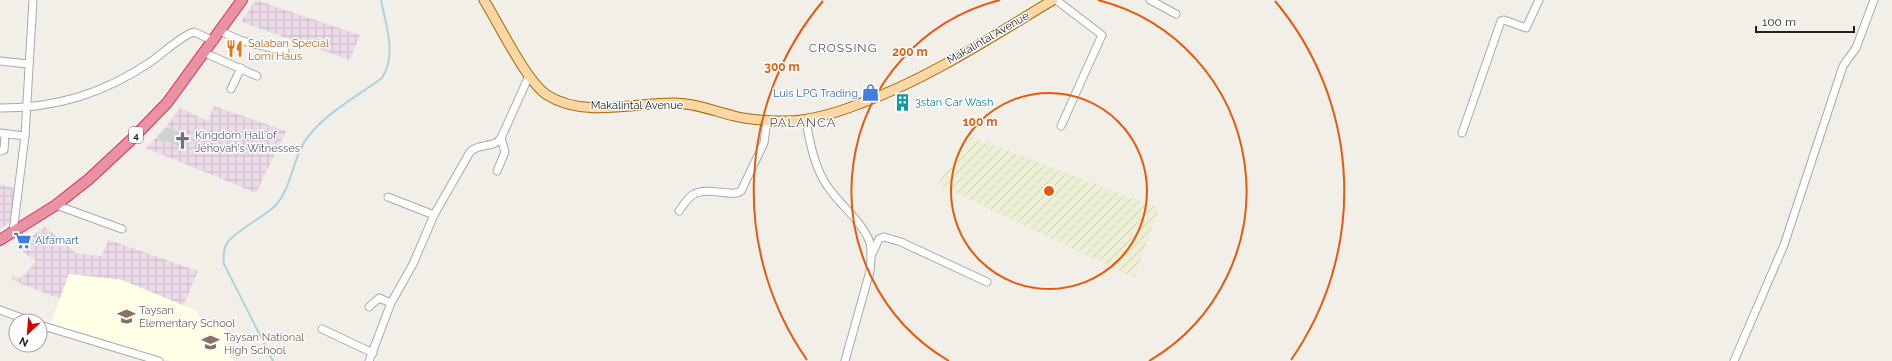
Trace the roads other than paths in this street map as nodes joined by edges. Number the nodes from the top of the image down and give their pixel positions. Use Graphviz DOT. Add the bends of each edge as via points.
graph roads {
  1 [pos="33,0"];
  2 [pos="242,0"];
  3 [pos="484,0"];
  4 [pos="1053,0"];
  5 [pos="1056,0"];
  6 [pos="1150,0"];
  7 [pos="1539,0"];
  8 [pos="1874,0"];
  9 [pos="1176,14"];
  10 [pos="220,31"];
  11 [pos="214,41"];
  12 [pos="285,51"];
  13 [pos="205,53"];
  14 [pos="0,61"];
  15 [pos="28,64"];
  16 [pos="241,68"];
  17 [pos="257,76"];
  18 [pos="529,76"];
  19 [pos="231,90"];
  20 [pos="0,108"];
  21 [pos="27,108"];
  22 [pos="767,120"];
  23 [pos="806,120"];
  24 [pos="1062,126"];
  25 [pos="1462,133"];
  26 [pos="3,134"];
  27 [pos="25,136"];
  28 [pos="501,138"];
  29 [pos="0,151"];
  30 [pos="497,171"];
  31 [pos="388,197"];
  32 [pos="56,205"];
  33 [pos="679,211"];
  34 [pos="434,215"];
  35 [pos="122,229"];
  36 [pos="13,232"];
  37 [pos="0,241"];
  38 [pos="871,256"];
  39 [pos="987,282"];
  40 [pos="391,303"];
  41 [pos="369,306"];
  42 [pos="48,327"];
  43 [pos="322,329"];
  44 [pos="373,353"];
  45 [pos="159,361"];
  46 [pos="369,361"];
  47 [pos="844,361"];
  48 [pos="1734,361"];
  1 -- 15 [label="street"];
  2 -- 10 [label="highway, 4"];
  3 -- 18 [label="main road, Makalintal Avenue"];
  4 -- 23 [label="main road, Makalintal Avenue" via="976,47 907,84 844,110"];
  5 -- 24 [label="street" via="1102,35"];
  6 -- 9 [label="street"];
  7 -- 25 [label="street" via="1526,28 1501,21"];
  8 -- 48 [label="street" via="1856,48 1843,66 1784,245"];
  10 -- 11 [label="highway, 4"];
  10 -- 12 [label="street" via="242,41"];
  11 -- 13 [label="highway, 4"];
  11 -- 21 [label="street" via="194,32 188,34 132,74 106,87 62,102"];
  13 -- 16 [label="street"];
  13 -- 32 [label="highway, 4" via="167,103 132,139 89,179"];
  14 -- 15 [label="street"];
  15 -- 21 [label="street"];
  16 -- 17 [label="street"];
  16 -- 19 [label="street"];
  18 -- 22 [label="main road, Makalintal Avenue" via="546,94 562,103 605,108 674,103"];
  18 -- 28 [label="street"];
  20 -- 21 [label="street"];
  21 -- 27 [label="street"];
  22 -- 23 [label="main road, Makalintal Avenue"];
  22 -- 33 [label="street" via="764,143 741,191 734,193 706,190 694,194"];
  23 -- 38 [label="street" via="812,152 823,180 862,229 870,243"];
  26 -- 27 [label="street"];
  26 -- 29 [label="street" via="4,150"];
  27 -- 36 [label="street"];
  28 -- 30 [label="street" via="505,152"];
  28 -- 34 [label="street" via="497,143 475,147 470,152"];
  31 -- 34 [label="street"];
  32 -- 35 [label="street"];
  32 -- 36 [label="highway, 4"];
  34 -- 40 [label="street" via="413,264"];
  36 -- 37 [label="highway, 4"];
  38 -- 39 [label="street" via="879,240 884,237 901,242"];
  38 -- 47 [label="street" via="870,271"];
  40 -- 41 [label="street" via="378,298"];
  40 -- 44 [label="street"];
  42 -- 45 [label="street"];
  43 -- 44 [label="street"];
  44 -- 46 [label="street"];
}
